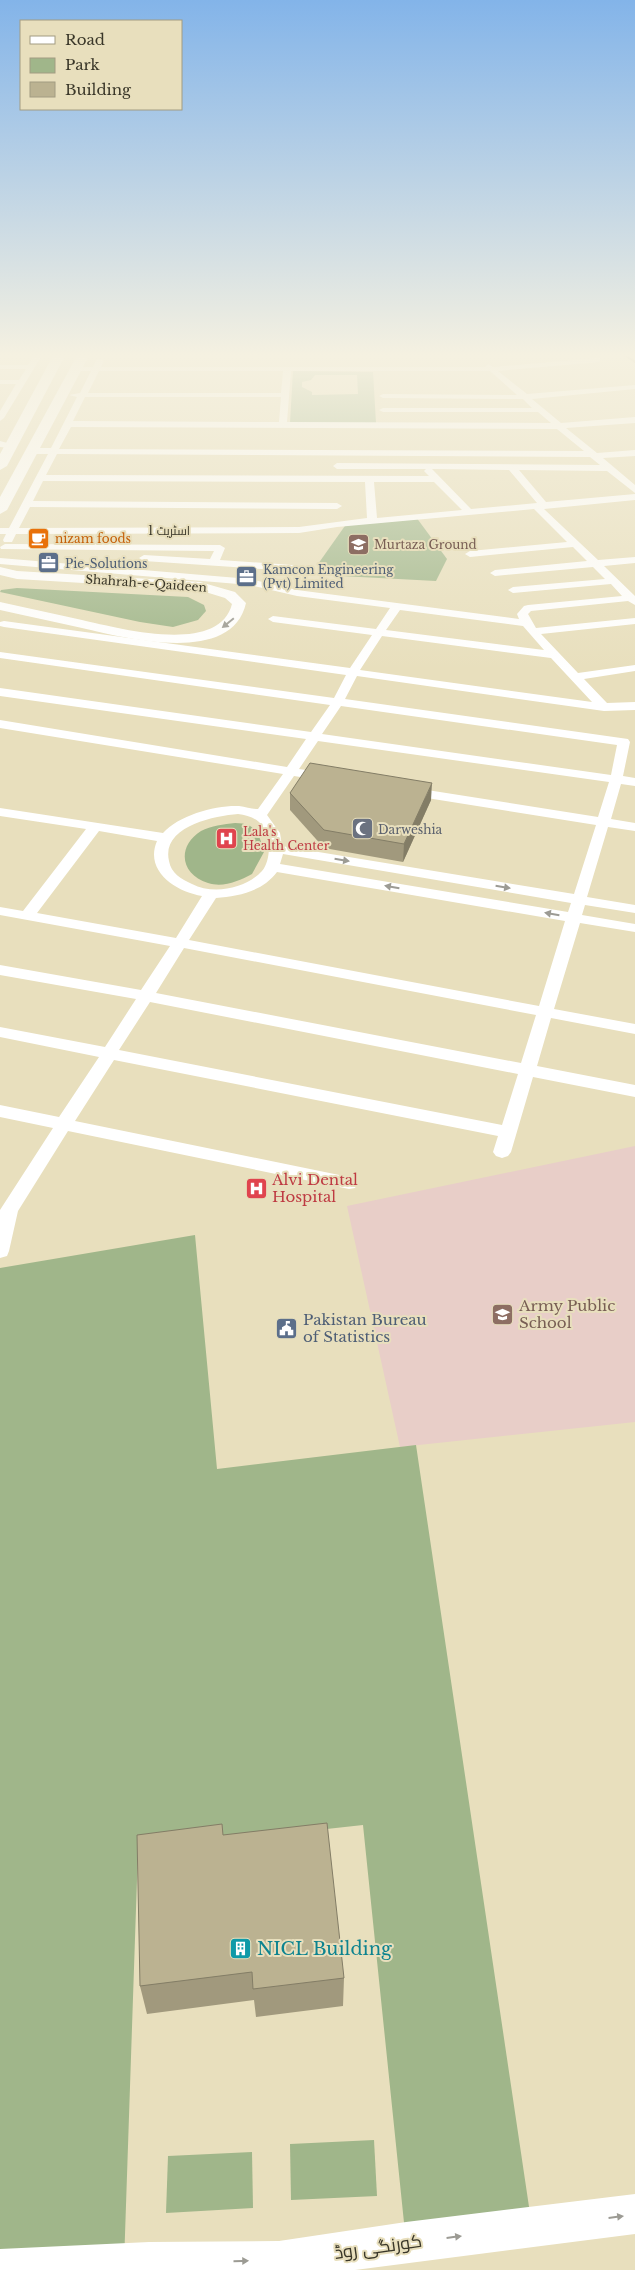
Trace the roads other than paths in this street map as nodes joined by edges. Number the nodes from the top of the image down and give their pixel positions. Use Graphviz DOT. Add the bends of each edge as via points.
graph roads {
  1 [pos="29,458"];
  2 [pos="50,458"];
  3 [pos="337,458"];
  4 [pos="598,458"];
  5 [pos="337,466"];
  6 [pos="425,467"];
  7 [pos="512,468"];
  8 [pos="610,468"];
  9 [pos="40,478"];
  10 [pos="369,479"];
  11 [pos="437,479"];
  12 [pos="635,489"];
  13 [pos="336,492"];
  14 [pos="635,497"];
  15 [pos="26,504"];
  16 [pos="540,506"];
  17 [pos="0,510"];
  18 [pos="469,512"];
  19 [pos="372,521"];
  20 [pos="337,524"];
  21 [pos="0,531"];
  22 [pos="13,531"];
  23 [pos="575,544"];
  24 [pos="5,547"];
  25 [pos="470,554"];
  26 [pos="108,556"];
  27 [pos="635,560"];
  28 [pos="214,563"];
  29 [pos="595,563"];
  30 [pos="292,568"];
  31 [pos="3,572"];
  32 [pos="495,573"];
  33 [pos="614,581"];
  34 [pos="513,590"];
  35 [pos="631,595"];
  36 [pos="0,598"];
  37 [pos="0,606"];
  38 [pos="396,607"];
  39 [pos="273,619"];
  40 [pos="635,621"];
  41 [pos="1,625"];
  42 [pos="530,628"];
  43 [pos="379,632"];
  44 [pos="0,655"];
  45 [pos="555,655"];
  46 [pos="356,667"];
  47 [pos="635,668"];
  48 [pos="575,677"];
  49 [pos="0,692"];
  50 [pos="591,694"];
  51 [pos="337,703"];
  52 [pos="635,706"];
  53 [pos="604,707"];
  54 [pos="0,724"];
  55 [pos="315,736"];
  56 [pos="291,772"];
  57 [pos="340,780"];
  58 [pos="616,780"];
  59 [pos="635,782"];
  60 [pos="398,789"];
  61 [pos="0,812"];
  62 [pos="259,814"];
  63 [pos="603,822"];
  64 [pos="95,827"];
  65 [pos="635,827"];
  66 [pos="167,838"];
  67 [pos="277,849"];
  68 [pos="273,867"];
  69 [pos="211,894"];
  70 [pos="579,899"];
  71 [pos="635,909"];
  72 [pos="0,911"];
  73 [pos="27,916"];
  74 [pos="574,918"];
  75 [pos="635,928"];
  76 [pos="180,943"];
  77 [pos="0,970"];
  78 [pos="146,996"];
  79 [pos="544,1012"];
  80 [pos="635,1029"];
  81 [pos="0,1032"];
  82 [pos="110,1053"];
  83 [pos="527,1070"];
  84 [pos="635,1091"];
  85 [pos="0,1111"];
  86 [pos="64,1124"];
  87 [pos="508,1132"];
  88 [pos="502,1152"];
  89 [pos="349,1183"];
  90 [pos="0,1251"];
  91 [pos="635,2214"];
  92 [pos="0,2270"];
  1 -- 17 [label="highway"];
  2 -- 9 [label="street"];
  3 -- 5 [label="street"];
  4 -- 8 [label="street"];
  5 -- 6 [label="street"];
  5 -- 13 [label="street"];
  6 -- 7 [label="street"];
  6 -- 11 [label="street"];
  7 -- 8 [label="street"];
  7 -- 16 [label="street"];
  8 -- 12 [label="street"];
  9 -- 13 [label="street"];
  9 -- 15 [label="street"];
  10 -- 11 [label="street"];
  10 -- 13 [label="street"];
  10 -- 19 [label="street"];
  11 -- 18 [label="street"];
  13 -- 15 [label="street"];
  13 -- 20 [label="street"];
  14 -- 16 [label="street, اسٹریٹ 1"];
  15 -- 22 [label="street"];
  16 -- 18 [label="street, اسٹریٹ 1"];
  16 -- 23 [label="street"];
  18 -- 19 [label="street, اسٹریٹ 1"];
  19 -- 20 [label="street, اسٹریٹ 1"];
  20 -- 22 [label="street, اسٹریٹ 1" via="299,530"];
  21 -- 22 [label="street, اسٹریٹ 1"];
  22 -- 24 [label="street"];
  23 -- 25 [label="street"];
  23 -- 29 [label="street"];
  24 -- 28 [label="street" via="220,548"];
  24 -- 31 [label="street"];
  26 -- 28 [label="street"];
  27 -- 29 [label="street"];
  28 -- 30 [label="street"];
  29 -- 32 [label="street"];
  29 -- 33 [label="street"];
  31 -- 36 [label="main road, Shahrah-e-Qaideen" via="48,583 184,591 213,599 218,611 200,626 183,630 153,630"];
  31 -- 37 [label="main road, Shahrah-e-Qaideen, one-way" via="200,586 230,595 239,603 239,611 225,627 206,634 162,639"];
  31 -- 38 [label="street" via="31,565 250,582 297,594"];
  33 -- 34 [label="street"];
  33 -- 35 [label="street"];
  35 -- 42 [label="street" via="528,608 522,614"];
  38 -- 42 [label="street"];
  38 -- 43 [label="street"];
  39 -- 43 [label="street"];
  40 -- 42 [label="street"];
  41 -- 46 [label="street"];
  42 -- 45 [label="street"];
  43 -- 45 [label="street"];
  43 -- 46 [label="street"];
  44 -- 51 [label="street"];
  45 -- 48 [label="street"];
  46 -- 50 [label="street"];
  46 -- 51 [label="street"];
  46 -- 53 [label="street"];
  47 -- 48 [label="street"];
  48 -- 50 [label="street"];
  49 -- 55 [label="street"];
  50 -- 53 [label="street"];
  51 -- 55 [label="street"];
  51 -- 58 [label="street" via="624,742"];
  52 -- 53 [label="street"];
  54 -- 56 [label="street"];
  55 -- 56 [label="street"];
  55 -- 58 [label="street"];
  56 -- 57 [label="street"];
  56 -- 62 [label="street"];
  58 -- 59 [label="street"];
  58 -- 63 [label="street"];
  60 -- 63 [label="street"];
  61 -- 64 [label="street"];
  62 -- 66 [label="street" via="231,810 205,814 176,828"];
  62 -- 67 [label="street" via="270,827"];
  63 -- 65 [label="street"];
  63 -- 70 [label="street"];
  64 -- 66 [label="street"];
  64 -- 73 [label="street"];
  66 -- 69 [label="street" via="160,848 160,860 166,872 176,882"];
  67 -- 68 [label="street"];
  67 -- 70 [label="street, one-way"];
  68 -- 69 [label="street" via="265,878 249,887"];
  74 -- 68 [label="street, one-way"];
  69 -- 76 [label="street"];
  70 -- 71 [label="street"];
  70 -- 74 [label="street"];
  72 -- 73 [label="street"];
  73 -- 76 [label="street"];
  74 -- 75 [label="street"];
  74 -- 79 [label="street"];
  76 -- 78 [label="street"];
  76 -- 79 [label="street"];
  77 -- 78 [label="street"];
  78 -- 82 [label="street"];
  78 -- 83 [label="street"];
  79 -- 80 [label="street"];
  79 -- 83 [label="street"];
  81 -- 82 [label="street"];
  82 -- 86 [label="street"];
  82 -- 87 [label="street"];
  83 -- 84 [label="street"];
  83 -- 87 [label="street"];
  85 -- 86 [label="street"];
  86 -- 89 [label="street"];
  86 -- 90 [label="street" via="9,1210"];
  87 -- 88 [label="street"];
  92 -- 91 [label="main road, کورنگی روڈ, one-way" via="149,2262 279,2261"];
}
